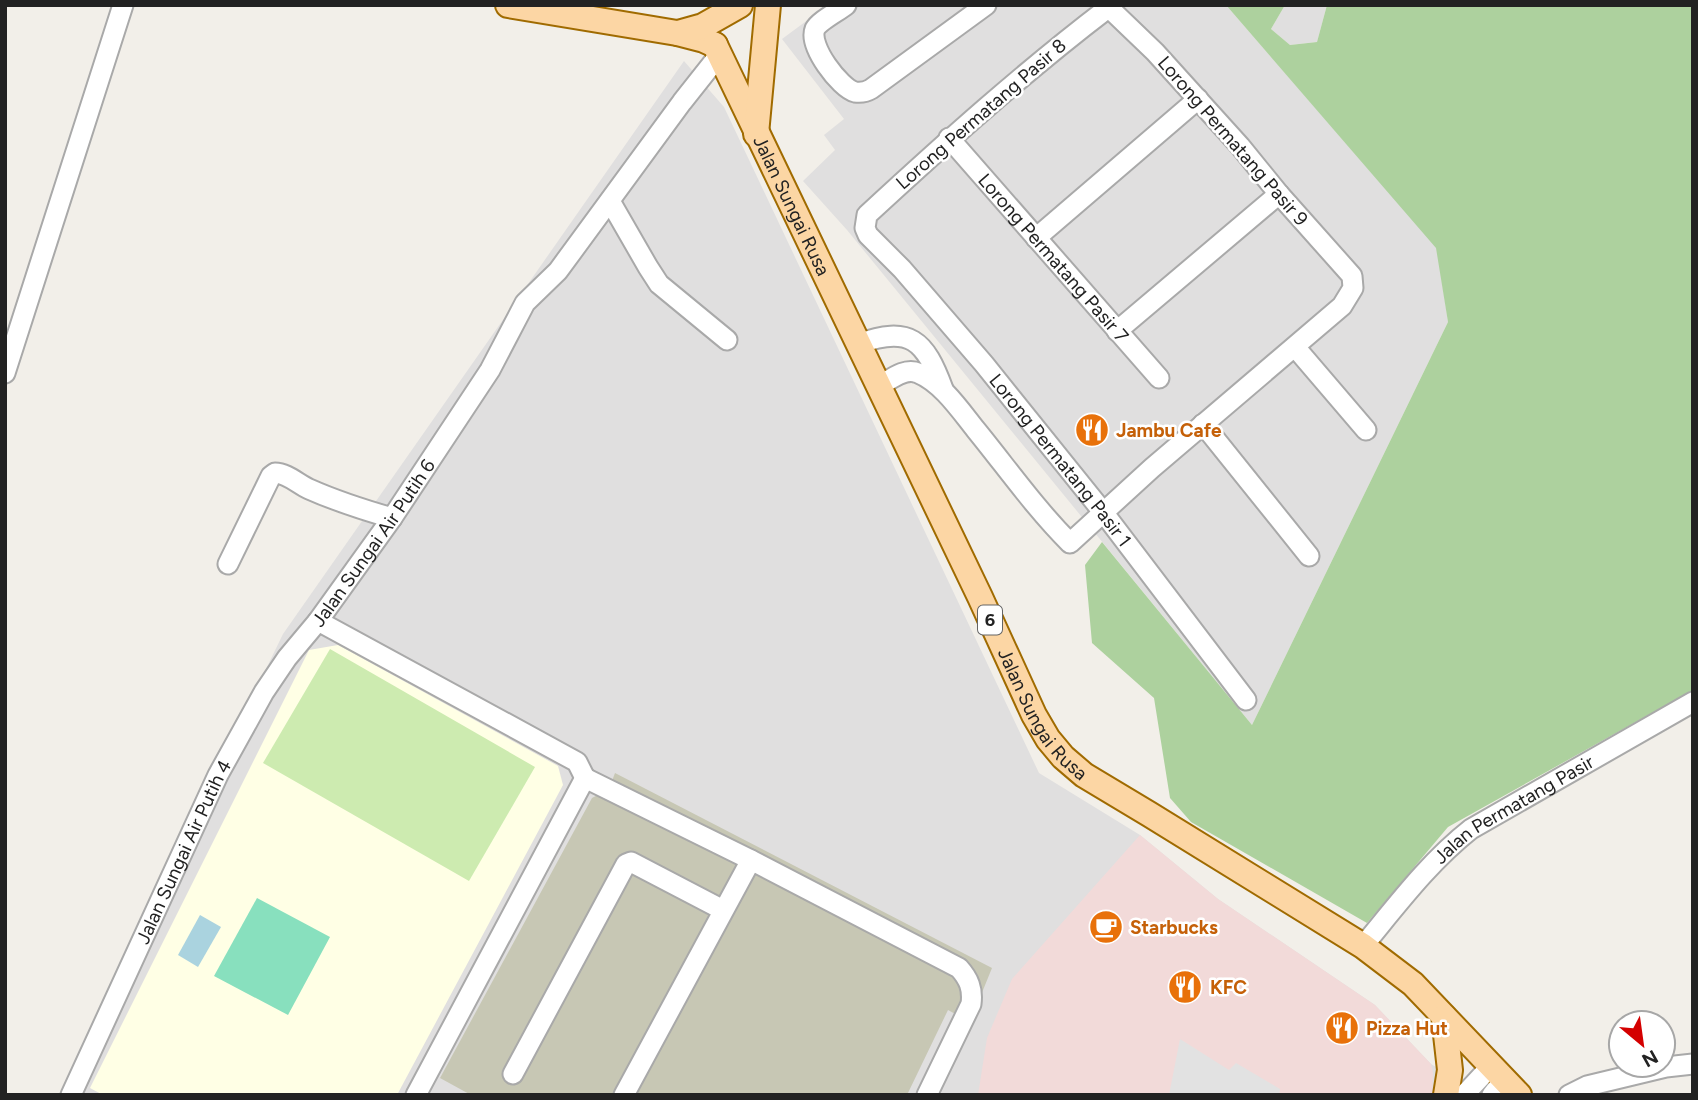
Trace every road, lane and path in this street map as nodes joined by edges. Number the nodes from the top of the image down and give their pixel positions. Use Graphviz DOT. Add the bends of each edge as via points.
graph roads {
  1 [pos="123,5"];
  2 [pos="508,5"];
  3 [pos="743,5"];
  4 [pos="768,5"];
  5 [pos="846,5"];
  6 [pos="986,5"];
  7 [pos="1107,7"];
  8 [pos="677,33"];
  9 [pos="717,50"];
  10 [pos="1198,99"];
  11 [pos="756,134"];
  12 [pos="949,138"];
  13 [pos="1279,194"];
  14 [pos="610,201"];
  15 [pos="865,228"];
  16 [pos="1036,237"];
  17 [pos="1117,331"];
  18 [pos="727,340"];
  19 [pos="858,344"];
  20 [pos="1295,347"];
  21 [pos="5,373"];
  22 [pos="1159,378"];
  23 [pos="878,386"];
  24 [pos="943,389"];
  25 [pos="1203,424"];
  26 [pos="1366,430"];
  27 [pos="1103,512"];
  28 [pos="393,518"];
  29 [pos="1309,556"];
  30 [pos="228,564"];
  31 [pos="318,621"];
  32 [pos="1246,700"];
  33 [pos="1693,702"];
  34 [pos="585,778"];
  35 [pos="751,860"];
  36 [pos="723,910"];
  37 [pos="1363,946"];
  38 [pos="1444,1017"];
  39 [pos="1693,1064"];
  40 [pos="513,1074"];
  41 [pos="1502,1084"];
  42 [pos="71,1095"];
  43 [pos="416,1095"];
  44 [pos="624,1095"];
  45 [pos="928,1095"];
  46 [pos="1446,1095"];
  47 [pos="1464,1095"];
  48 [pos="1569,1095"];
  1 -- 21 [label="street"];
  2 -- 8 [label="main road"];
  3 -- 8 [label="main road" via="703,26"];
  3 -- 9 [label="main road"];
  4 -- 11 [label="main road"];
  5 -- 6 [label="street" via="815,29 814,42 838,80 861,92 872,89"];
  7 -- 10 [label="street, Lorong Permatang Pasir 9"];
  7 -- 12 [label="street, Lorong Permatang Pasir 8"];
  8 -- 9 [label="main road" via="704,40"];
  9 -- 11 [label="main road, Jalan Sungai Rusa / 6"];
  9 -- 14 [label="street, Jalan Sungai Air Putih 6"];
  10 -- 13 [label="street, Lorong Permatang Pasir 9"];
  10 -- 16 [label="street"];
  11 -- 19 [label="main road, Jalan Sungai Rusa / 6"];
  12 -- 15 [label="street, Lorong Permatang Pasir 8" via="867,215"];
  12 -- 16 [label="street, Lorong Permatang Pasir 7"];
  13 -- 17 [label="street"];
  13 -- 20 [label="street, Lorong Permatang Pasir 9" via="1354,283 1342,306"];
  14 -- 18 [label="street" via="659,284"];
  14 -- 28 [label="street, Jalan Sungai Air Putih 6" via="558,271 525,303 490,370"];
  15 -- 27 [label="street, Lorong Permatang Pasir 1" via="984,363"];
  16 -- 17 [label="street, Lorong Permatang Pasir 7"];
  17 -- 22 [label="street, Lorong Permatang Pasir 7"];
  19 -- 23 [label="main road, Jalan Sungai Rusa / 6"];
  19 -- 24 [label="street" via="893,335 920,345"];
  20 -- 25 [label="street"];
  20 -- 26 [label="street"];
  23 -- 24 [label="street" via="909,371"];
  23 -- 37 [label="main road, Jalan Sungai Rusa / 6" via="1034,715 1063,757 1084,775"];
  24 -- 27 [label="street" via="1070,543"];
  25 -- 27 [label="street"];
  25 -- 29 [label="street"];
  27 -- 32 [label="street, Lorong Permatang Pasir 1"];
  28 -- 30 [label="street" via="341,502 275,473"];
  28 -- 31 [label="street, Jalan Sungai Air Putih 6"];
  31 -- 34 [label="street, Jalan Sungai Air Putih 6" via="578,761"];
  31 -- 42 [label="street, Jalan Sungai Air Putih 4" via="264,692 218,775"];
  33 -- 37 [label="street, Jalan Permatang Pasir" via="1471,828 1435,860"];
  34 -- 35 [label="street"];
  34 -- 43 [label="street"];
  35 -- 36 [label="street"];
  35 -- 45 [label="street" via="955,965 970,982 971,1004"];
  36 -- 40 [label="street" via="631,862 626,864"];
  36 -- 44 [label="street"];
  37 -- 38 [label="main road, Jalan Sungai Rusa / 6" via="1413,984"];
  38 -- 41 [label="main road, Jalan Sungai Rusa / 6"];
  38 -- 46 [label="main road" via="1450,1070"];
  39 -- 48 [label="street" via="1587,1086"];
  41 -- 47 [label="street"];
}
